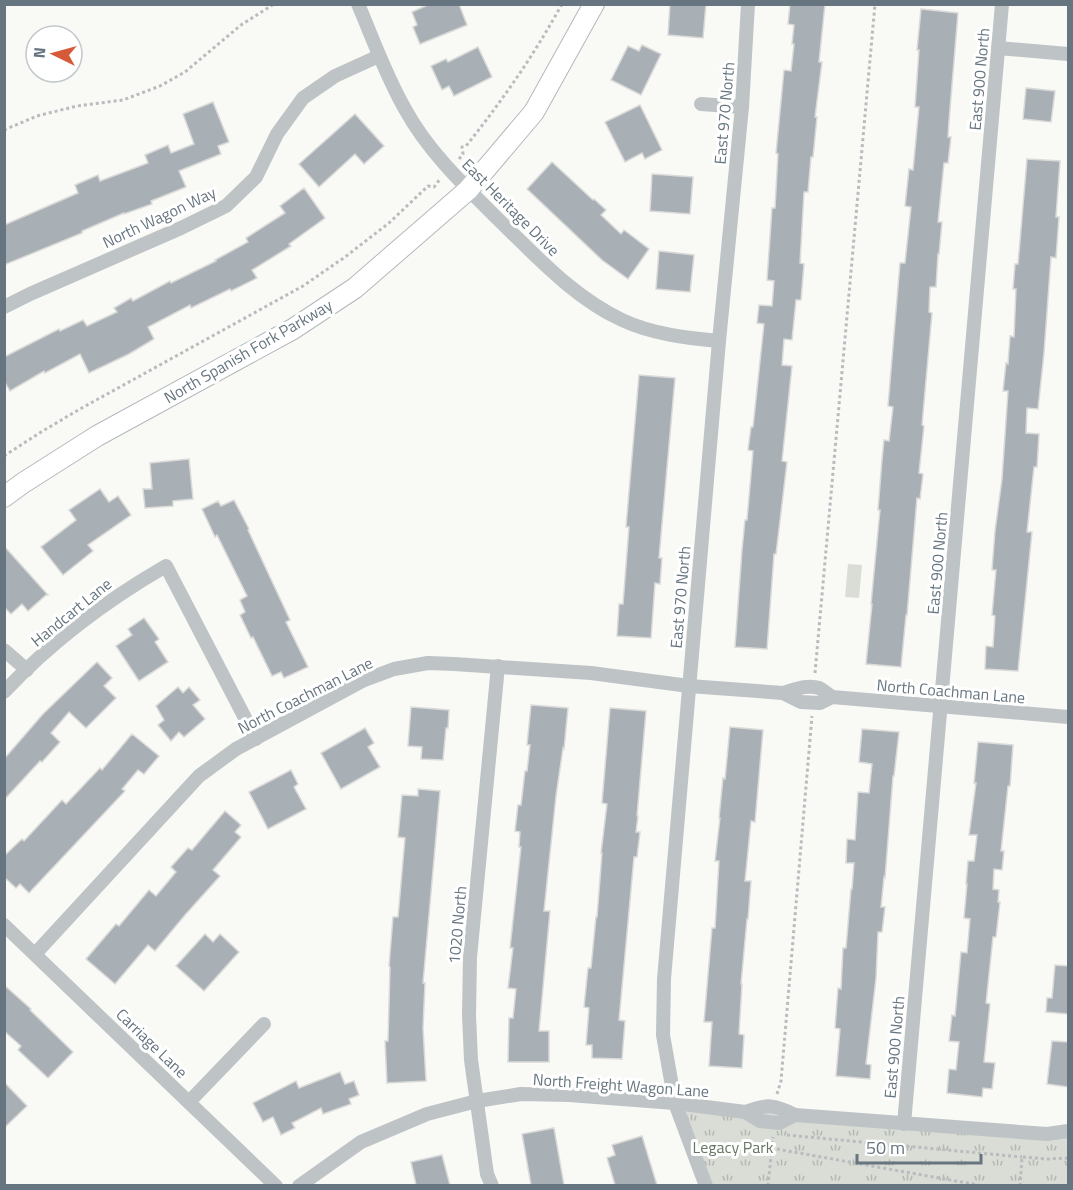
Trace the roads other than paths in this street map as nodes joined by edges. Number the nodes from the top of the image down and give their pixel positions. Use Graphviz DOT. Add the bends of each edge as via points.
graph roads {
  1 [pos="358,4"];
  2 [pos="594,4"];
  3 [pos="748,4"];
  4 [pos="1002,4"];
  5 [pos="998,48"];
  6 [pos="1068,54"];
  7 [pos="380,56"];
  8 [pos="701,104"];
  9 [pos="742,107"];
  10 [pos="468,190"];
  11 [pos="4,307"];
  12 [pos="719,341"];
  13 [pos="4,497"];
  14 [pos="4,650"];
  15 [pos="498,666"];
  16 [pos="27,670"];
  17 [pos="689,686"];
  18 [pos="4,692"];
  19 [pos="941,706"];
  20 [pos="1068,717"];
  21 [pos="256,738"];
  22 [pos="4,925"];
  23 [pos="35,954"];
  24 [pos="264,1024"];
  25 [pos="477,1101"];
  26 [pos="189,1102"];
  27 [pos="675,1103"];
  28 [pos="904,1124"];
  29 [pos="1068,1131"];
  30 [pos="276,1185"];
  31 [pos="299,1185"];
  32 [pos="492,1185"];
  33 [pos="706,1185"];
  1 -- 7 [label="street, East Heritage Drive"];
  2 -- 10 [label="street, North Spanish Fork Parkway" via="534,112"];
  3 -- 9 [label="street, East 970 North"];
  4 -- 5 [label="street, East 900 North"];
  5 -- 6 [label="street"];
  5 -- 19 [label="street, East 900 North"];
  7 -- 10 [label="street, East Heritage Drive" via="420,132"];
  7 -- 11 [label="street, North Wagon Way" via="335,76 303,98 277,134 256,177 226,206"];
  8 -- 9 [label="street"];
  9 -- 12 [label="street, East 970 North"];
  10 -- 12 [label="street, East Heritage Drive" via="561,280 588,300 622,320 658,333"];
  10 -- 13 [label="street, North Spanish Fork Parkway" via="355,288 293,329 97,436"];
  12 -- 17 [label="street, East 970 North"];
  14 -- 16 [label="street"];
  15 -- 17 [label="street, North Coachman Lane"];
  15 -- 21 [label="street, North Coachman Lane" via="428,663 394,669 362,681"];
  15 -- 25 [label="street, 1020 North" via="470,957 468,1015"];
  16 -- 18 [label="street, Handcart Lane"];
  16 -- 21 [label="street, Handcart Lane" via="82,621 166,566"];
  17 -- 19 [label="street, North Coachman Lane" via="783,693 801,702 820,703 832,697"];
  17 -- 27 [label="street, East 970 North" via="664,979 663,1035"];
  19 -- 20 [label="street, North Coachman Lane"];
  19 -- 28 [label="street, East 900 North"];
  21 -- 23 [label="street, North Coachman Lane" via="199,777"];
  22 -- 23 [label="street, Carriage Lane"];
  23 -- 26 [label="street, Carriage Lane"];
  24 -- 26 [label="street"];
  25 -- 27 [label="street, North Freight Wagon Lane" via="521,1094"];
  25 -- 31 [label="street, North Freight Wagon Lane" via="427,1114 361,1142"];
  25 -- 32 [label="street, 1020 North"];
  26 -- 30 [label="street, Carriage Lane"];
  27 -- 28 [label="street, North Freight Wagon Lane" via="745,1112 760,1121 779,1123 795,1115"];
  27 -- 33 [label="street, East 970 North"];
  28 -- 29 [label="street, North Freight Wagon Lane" via="1047,1134"];
}
